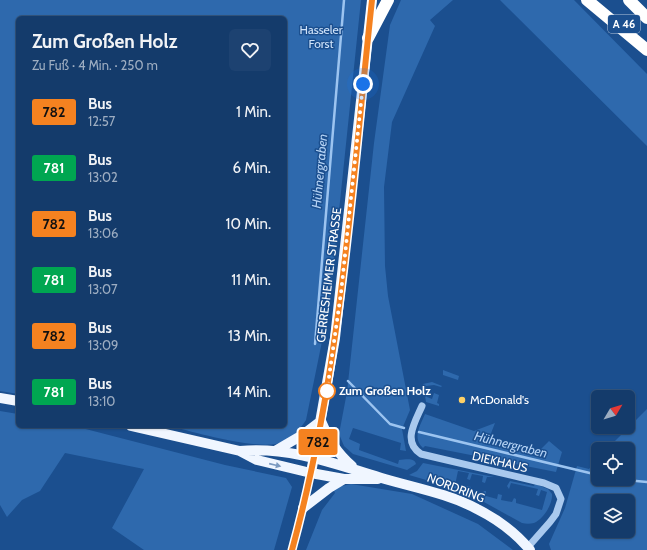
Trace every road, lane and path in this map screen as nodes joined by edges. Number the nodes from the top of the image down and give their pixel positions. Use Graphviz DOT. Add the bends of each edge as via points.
graph roads {
  1 [pos="372,0"];
  2 [pos="388,0"];
  3 [pos="588,0"];
  4 [pos="601,0"];
  5 [pos="630,0"];
  6 [pos="647,18"];
  7 [pos="368,38"];
  8 [pos="647,49"];
  9 [pos="0,398"];
  10 [pos="16,401"];
  11 [pos="422,406"];
  12 [pos="321,421"];
  13 [pos="140,428"];
  14 [pos="240,451"];
  15 [pos="275,451"];
  16 [pos="314,458"];
  17 [pos="354,468"];
  18 [pos="311,473"];
  19 [pos="384,478"];
  20 [pos="344,479"];
  21 [pos="303,508"];
  22 [pos="529,549"];
  23 [pos="292,550"];
  1 -- 7 [label="main road, GERRESHEIMER STRASSE"];
  2 -- 7 [label="highway"];
  3 -- 8 [label="highway"];
  4 -- 8 [label="highway, A 46"];
  5 -- 6 [label="highway, A 46"];
  7 -- 12 [label="main road, GERRESHEIMER STRASSE" via="335,338"];
  9 -- 10 [label="main road"];
  11 -- 22 [label="street, DIEKHAUS" via="411,438 411,444 421,454 556,488 561,499 556,514"];
  12 -- 15 [label="main road"];
  12 -- 16 [label="main road, GERRESHEIMER STRASSE"];
  12 -- 17 [label="main road" via="336,451"];
  13 -- 14 [label="main road"];
  14 -- 15 [label="main road, NORDRING"];
  14 -- 18 [label="main road, NORDRING, one-way" via="256,460"];
  15 -- 16 [label="main road, NORDRING"];
  16 -- 17 [label="main road, NORDRING"];
  16 -- 18 [label="main road, GERRESHEIMER STRASSE"];
  17 -- 19 [label="main road, NORDRING"];
  18 -- 20 [label="main road, NORDRING"];
  18 -- 21 [label="street, GERRESHEIMER STRASSE"];
  19 -- 20 [label="main road, NORDRING"];
  19 -- 22 [label="main road, NORDRING" via="449,497 476,508 502,524"];
  20 -- 21 [label="main road"];
  21 -- 23 [label="street, GERRESHEIMER STRASSE"];
}
